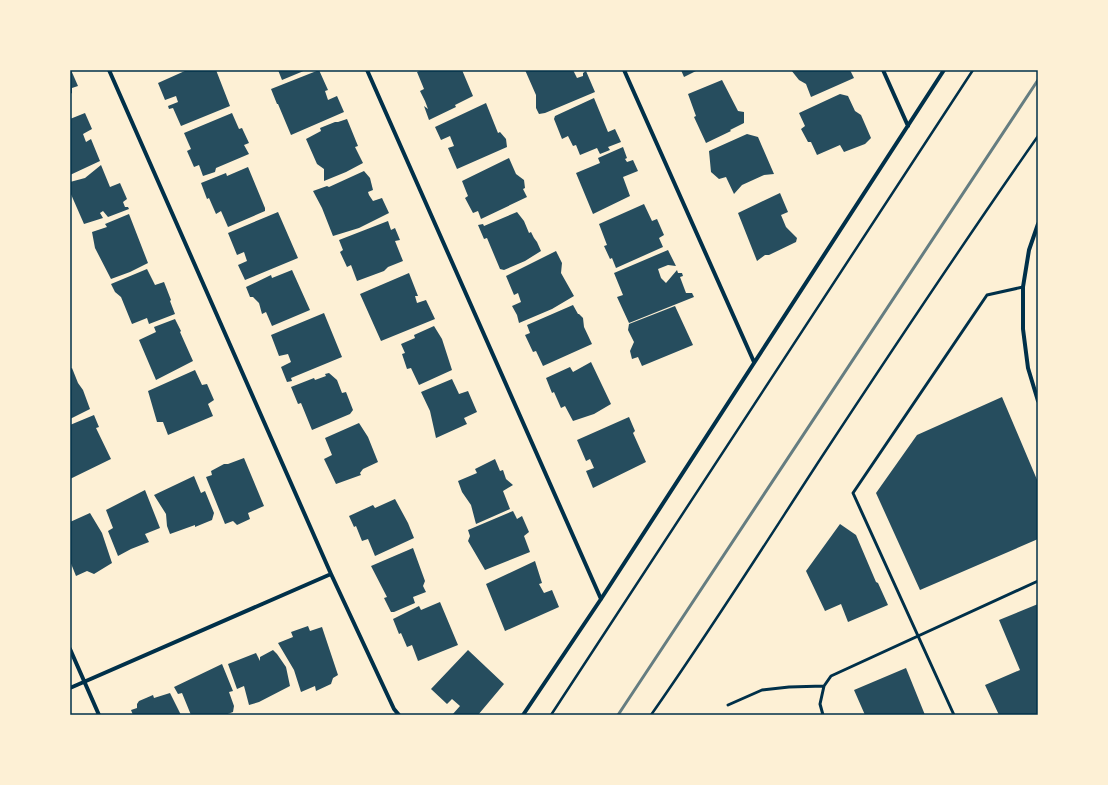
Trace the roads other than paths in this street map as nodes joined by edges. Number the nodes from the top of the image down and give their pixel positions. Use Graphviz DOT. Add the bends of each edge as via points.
graph roads {
  1 [pos="109,70"];
  2 [pos="367,70"];
  3 [pos="624,70"];
  4 [pos="883,70"];
  5 [pos="944,70"];
  6 [pos="908,126"];
  7 [pos="1038,224"];
  8 [pos="1023,287"];
  9 [pos="754,362"];
  10 [pos="1038,401"];
  11 [pos="331,574"];
  12 [pos="1038,581"];
  13 [pos="601,599"];
  14 [pos="918,636"];
  15 [pos="70,649"];
  16 [pos="84,682"];
  17 [pos="824,686"];
  18 [pos="70,688"];
  19 [pos="728,706"];
  20 [pos="99,715"];
  21 [pos="399,715"];
  22 [pos="523,715"];
  23 [pos="823,715"];
  24 [pos="954,715"];
  1 -- 11 [label="street"];
  2 -- 13 [label="street"];
  3 -- 9 [label="street"];
  4 -- 6 [label="street"];
  5 -- 6 [label="street"];
  6 -- 9 [label="street"];
  7 -- 8 [label="street"];
  8 -- 10 [label="street" via="1022,329 1028,368"];
  8 -- 14 [label="lane" via="987,295 853,493"];
  9 -- 13 [label="street"];
  11 -- 16 [label="street"];
  11 -- 21 [label="street"];
  12 -- 14 [label="lane"];
  13 -- 22 [label="street"];
  14 -- 17 [label="lane" via="831,676"];
  14 -- 24 [label="lane"];
  15 -- 16 [label="street"];
  16 -- 18 [label="street"];
  16 -- 20 [label="street"];
  17 -- 19 [label="lane" via="762,690"];
  17 -- 23 [label="lane" via="820,704"];
}
